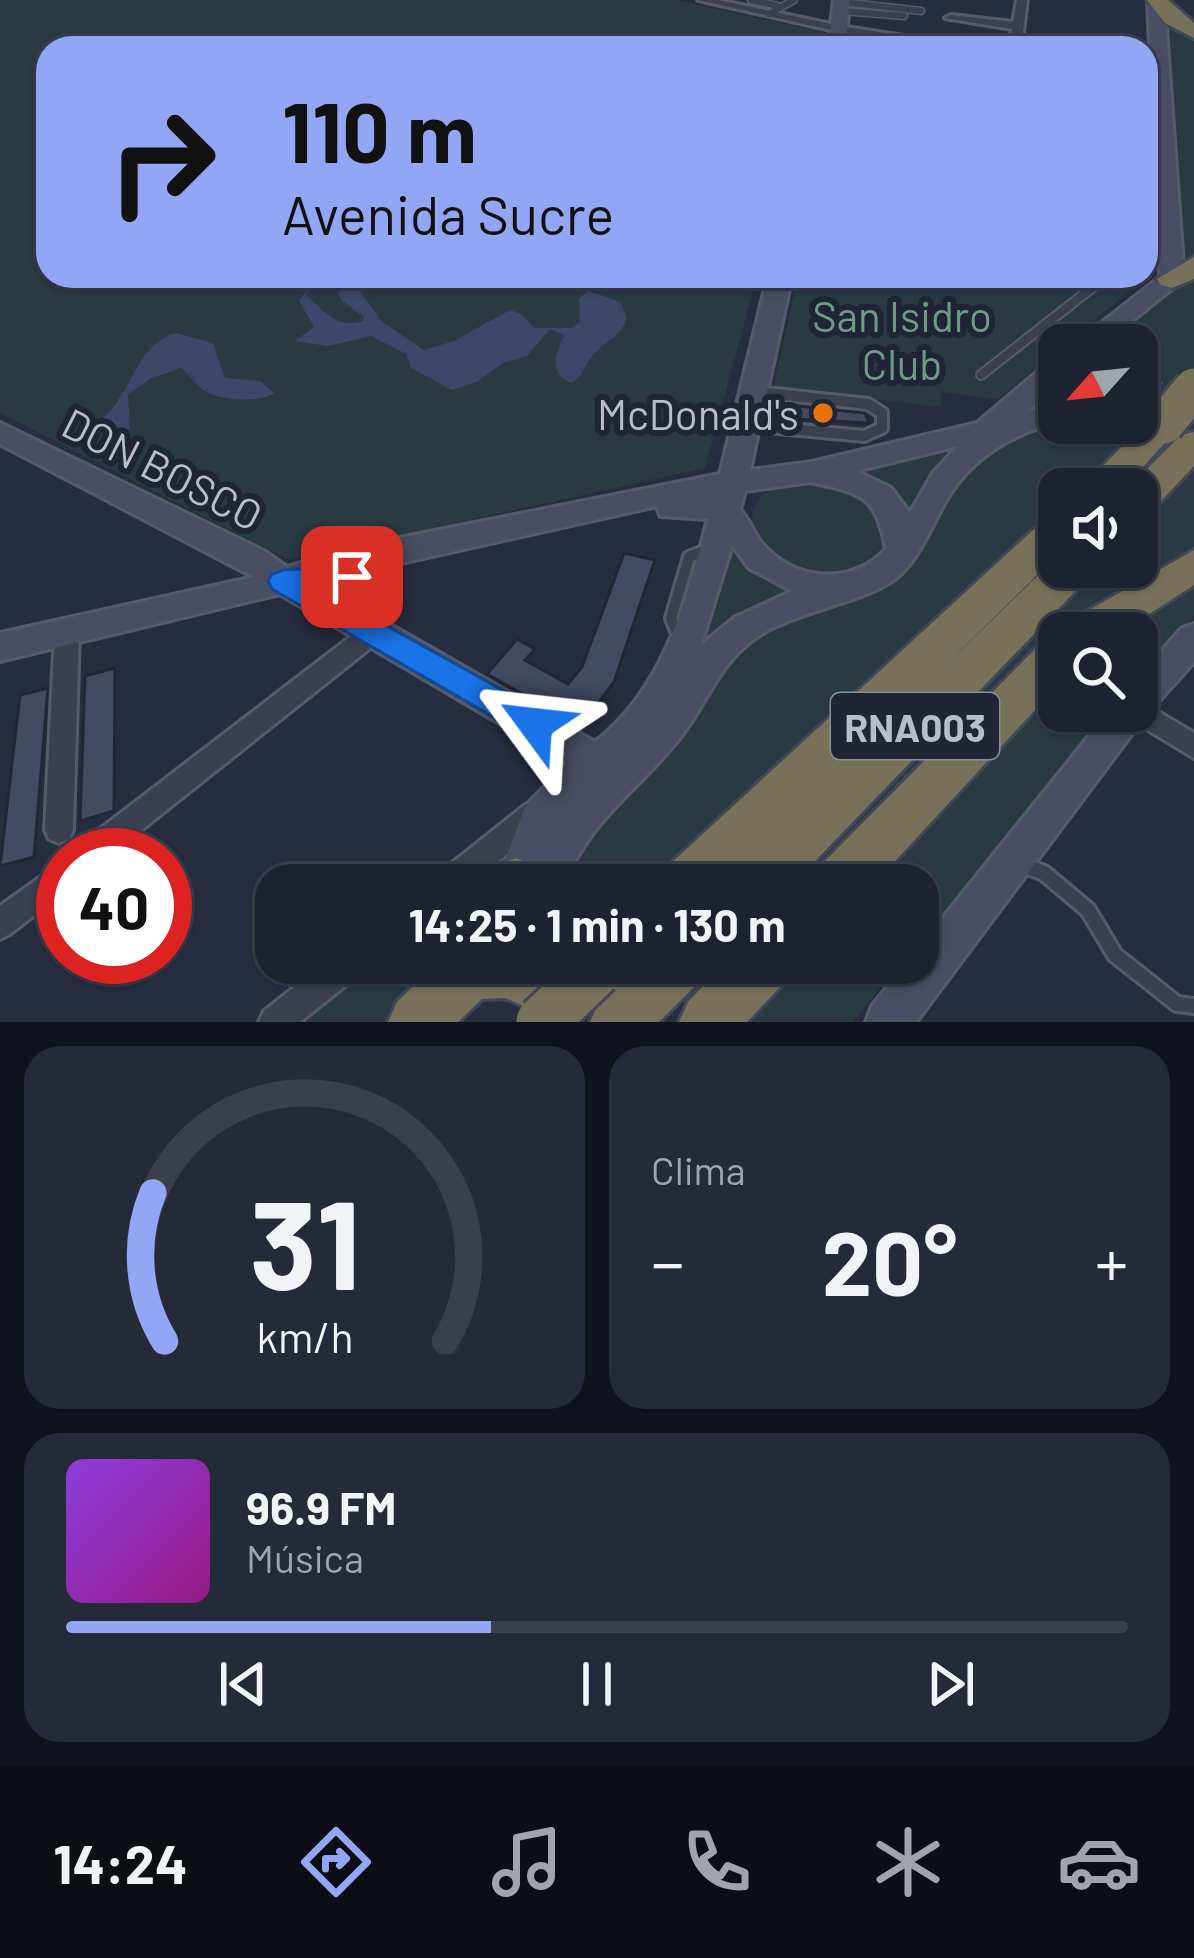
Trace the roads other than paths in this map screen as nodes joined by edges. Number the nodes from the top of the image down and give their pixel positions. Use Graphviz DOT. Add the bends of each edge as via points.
graph roads {
  1 [pos="703,0"];
  2 [pos="751,0"];
  3 [pos="794,0"];
  4 [pos="1022,0"];
  5 [pos="1157,0"];
  6 [pos="1183,0"];
  7 [pos="774,10"];
  8 [pos="919,14"];
  9 [pos="841,18"];
  10 [pos="951,18"];
  11 [pos="1018,26"];
  12 [pos="1194,28"];
  13 [pos="921,36"];
  14 [pos="1017,36"];
  15 [pos="1156,36"];
  16 [pos="1158,141"];
  17 [pos="1179,264"];
  18 [pos="777,288"];
  19 [pos="1092,288"];
  20 [pos="1151,288"];
  21 [pos="1110,324"];
  22 [pos="981,375"];
  23 [pos="1194,388"];
  24 [pos="752,391"];
  25 [pos="1038,391"];
  26 [pos="1038,419"];
  27 [pos="1172,419"];
  28 [pos="1028,422"];
  29 [pos="743,424"];
  30 [pos="0,432"];
  31 [pos="976,432"];
  32 [pos="1122,468"];
  33 [pos="1151,468"];
  34 [pos="796,475"];
  35 [pos="728,515"];
  36 [pos="1038,549"];
  37 [pos="902,552"];
  38 [pos="1194,566"];
  39 [pos="283,581"];
  40 [pos="843,588"];
  41 [pos="1052,588"];
  42 [pos="1119,612"];
  43 [pos="375,631"];
  44 [pos="67,632"];
  45 [pos="1194,638"];
  46 [pos="0,647"];
  47 [pos="702,647"];
  48 [pos="1038,676"];
  49 [pos="1158,681"];
  50 [pos="1158,724"];
  51 [pos="1116,732"];
  52 [pos="1194,748"];
  53 [pos="597,762"];
  54 [pos="550,803"];
  55 [pos="59,828"];
  56 [pos="123,828"];
  57 [pos="1012,862"];
  58 [pos="473,864"];
  59 [pos="521,864"];
  60 [pos="551,864"];
  61 [pos="708,864"];
  62 [pos="777,864"];
  63 [pos="858,864"];
  64 [pos="36,895"];
  65 [pos="0,924"];
  66 [pos="323,984"];
  67 [pos="744,984"];
  68 [pos="554,990"];
  69 [pos="1194,1006"];
  70 [pos="275,1022"];
  71 [pos="417,1022"];
  72 [pos="709,1022"];
  73 [pos="888,1022"];
  1 -- 7 [label="street"];
  2 -- 7 [label="lane"];
  3 -- 7 [label="lane"];
  4 -- 11 [label="street"];
  5 -- 12 [label="highway" via="1172,19"];
  5 -- 15 [label="main road"];
  6 -- 12 [label="highway"];
  7 -- 9 [label="street"];
  8 -- 9 [label="lane"];
  9 -- 13 [label="street"];
  10 -- 11 [label="street"];
  11 -- 14 [label="street"];
  16 -- 17 [label="main road"];
  18 -- 24 [label="main road"];
  19 -- 22 [label="lane"];
  20 -- 21 [label="main road"];
  23 -- 27 [label="highway, bridge"];
  24 -- 29 [label="main road"];
  24 -- 29 [label="lane" via="868,404 882,413 882,428 863,436"];
  25 -- 31 [label="main road"];
  26 -- 28 [label="main road"];
  27 -- 32 [label="highway"];
  27 -- 33 [label="highway"];
  28 -- 31 [label="main road"];
  28 -- 37 [label="main road" via="954,466"];
  29 -- 35 [label="main road"];
  30 -- 39 [label="main road, DON BOSCO"];
  31 -- 34 [label="main road"];
  34 -- 35 [label="main road" via="755,490"];
  34 -- 37 [label="main road" via="854,481 880,495 901,526"];
  35 -- 39 [label="main road" via="687,505 352,577"];
  35 -- 40 [label="main road" via="748,548 779,573"];
  35 -- 47 [label="main road"];
  36 -- 61 [label="highway, RNA003"];
  37 -- 40 [label="main road" via="875,578"];
  38 -- 42 [label="highway"];
  39 -- 43 [label="main road, DON BOSCO"];
  39 -- 44 [label="main road"];
  40 -- 47 [label="main road"];
  41 -- 62 [label="highway, RNA003"];
  43 -- 53 [label="main road, DON BOSCO"];
  43 -- 56 [label="street"];
  44 -- 46 [label="main road"];
  44 -- 55 [label="street"];
  45 -- 49 [label="main road"];
  47 -- 53 [label="main road" via="654,711"];
  47 -- 60 [label="main road" via="665,730 581,812"];
  48 -- 63 [label="highway"];
  50 -- 52 [label="street"];
  51 -- 57 [label="main road"];
  53 -- 54 [label="main road"];
  54 -- 58 [label="street"];
  54 -- 59 [label="main road"];
  57 -- 69 [label="lane" via="1058,884 1097,920 1115,955 1177,1004"];
  57 -- 73 [label="main road"];
  64 -- 65 [label="street"];
  66 -- 70 [label="street"];
  67 -- 72 [label="highway"];
  68 -- 71 [label="highway"];
}
